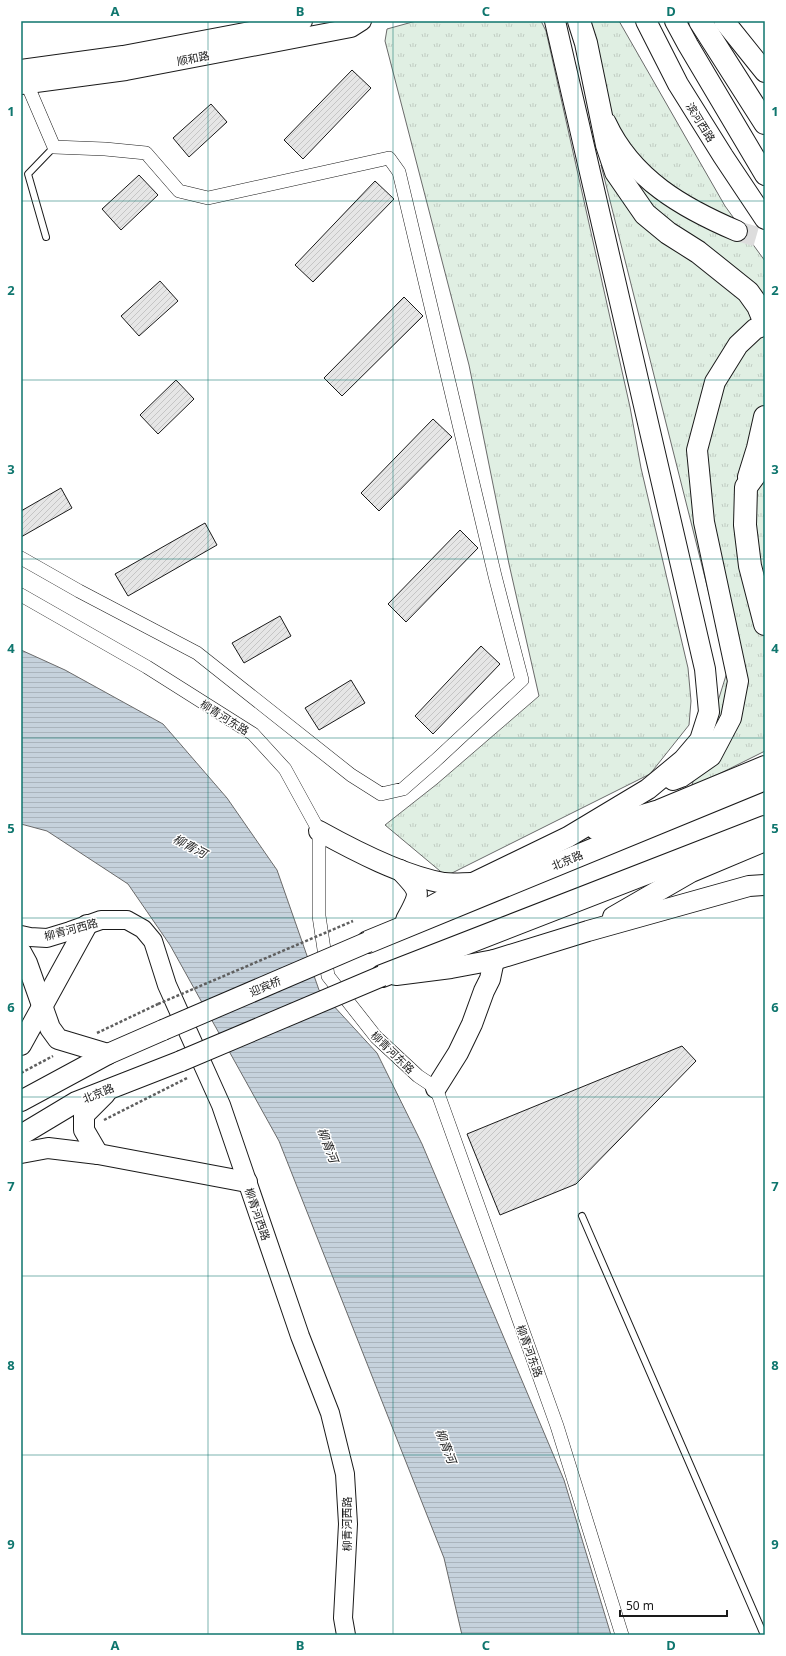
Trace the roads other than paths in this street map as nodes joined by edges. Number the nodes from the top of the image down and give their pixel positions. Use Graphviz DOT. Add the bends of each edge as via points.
graph roads {
  1 [pos="303,21"];
  2 [pos="362,21"];
  3 [pos="555,21"];
  4 [pos="579,21"];
  5 [pos="633,21"];
  6 [pos="646,21"];
  7 [pos="675,21"];
  8 [pos="700,21"];
  9 [pos="724,21"];
  10 [pos="765,72"];
  11 [pos="23,79"];
  12 [pos="678,84"];
  13 [pos="598,106"];
  14 [pos="765,123"];
  15 [pos="54,147"];
  16 [pos="765,175"];
  17 [pos="765,219"];
  18 [pos="737,231"];
  19 [pos="46,237"];
  20 [pos="763,318"];
  21 [pos="765,417"];
  22 [pos="765,461"];
  23 [pos="746,488"];
  24 [pos="21,558"];
  25 [pos="21,595"];
  26 [pos="765,624"];
  27 [pos="765,766"];
  28 [pos="765,779"];
  29 [pos="648,789"];
  30 [pos="765,827"];
  31 [pos="319,831"];
  32 [pos="568,837"];
  33 [pos="765,841"];
  34 [pos="400,870"];
  35 [pos="765,871"];
  36 [pos="473,883"];
  37 [pos="765,885"];
  38 [pos="668,909"];
  39 [pos="406,920"];
  40 [pos="87,925"];
  41 [pos="588,931"];
  42 [pos="21,935"];
  43 [pos="368,942"];
  44 [pos="21,952"];
  45 [pos="494,960"];
  46 [pos="451,968"];
  47 [pos="382,976"];
  48 [pos="484,991"];
  49 [pos="43,1008"];
  50 [pos="21,1045"];
  51 [pos="108,1054"];
  52 [pos="111,1088"];
  53 [pos="436,1088"];
  54 [pos="21,1101"];
  55 [pos="21,1135"];
  56 [pos="21,1153"];
  57 [pos="98,1154"];
  58 [pos="247,1182"];
  59 [pos="582,1216"];
  60 [pos="346,1635"];
  61 [pos="622,1635"];
  62 [pos="764,1635"];
  1 -- 11 [label="main road, 顺和路" via="123,55"];
  2 -- 11 [label="main road, 顺和路" via="351,28 133,69"];
  3 -- 29 [label="main road" via="705,669 709,712 700,740 683,760"];
  4 -- 13 [label="highway" via="586,43"];
  5 -- 12 [label="main road"];
  6 -- 12 [label="main road, 滨河西路"];
  7 -- 16 [label="main road"];
  8 -- 14 [label="highway"];
  9 -- 10 [label="main road"];
  11 -- 15 [label="street"];
  12 -- 17 [label="main road, 滨河西路"];
  13 -- 18 [label="main road" via="614,141 658,188 687,207"];
  13 -- 20 [label="highway" via="616,172 645,214 748,292"];
  15 -- 19 [label="lane" via="28,174"];
  15 -- 24 [label="street" via="146,153 179,191 208,198 389,158 399,172 522,680 403,789 381,794 351,776 197,653"];
  20 -- 29 [label="main road" via="738,346 715,382 697,450 704,522 738,681 731,718 711,756 681,777"];
  21 -- 23 [label="highway"];
  22 -- 23 [label="highway"];
  23 -- 26 [label="highway" via="745,525 750,566"];
  25 -- 31 [label="street, 柳青河东路" via="148,667 253,734 285,769"];
  27 -- 32 [label="main road" via="659,810"];
  28 -- 43 [label="highway, 北京路"];
  29 -- 32 [label="main road"];
  30 -- 47 [label="highway"];
  31 -- 34 [label="main road"];
  31 -- 53 [label="street, 柳青河东路" via="319,916 328,976 376,1037 418,1076"];
  32 -- 36 [label="main road, 迎宾桥"];
  33 -- 41 [label="main road" via="691,872"];
  34 -- 36 [label="main road" via="446,883"];
  34 -- 39 [label="main road" via="416,886 417,899"];
  35 -- 38 [label="main road"];
  36 -- 39 [label="main road, 迎宾桥"];
  37 -- 38 [label="main road" via="749,886"];
  38 -- 41 [label="main road"];
  39 -- 43 [label="main road, 迎宾桥"];
  40 -- 42 [label="main road, 柳青河西路" via="47,938"];
  40 -- 49 [label="main road"];
  40 -- 58 [label="main road, 柳青河西路" via="101,920 127,920 143,929 153,941 167,985 221,1106"];
  41 -- 45 [label="main road"];
  43 -- 51 [label="main road, 迎宾桥, bridge"];
  44 -- 49 [label="main road"];
  45 -- 46 [label="main road"];
  45 -- 48 [label="main road"];
  46 -- 47 [label="main road"];
  46 -- 48 [label="main road" via="473,971"];
  47 -- 52 [label="main road, 北京路, bridge" via="184,1070"];
  48 -- 53 [label="main road" via="458,1053"];
  49 -- 50 [label="main road"];
  49 -- 51 [label="main road" via="50,1028 58,1039"];
  51 -- 54 [label="main road"];
  52 -- 55 [label="main road, 北京路" via="76,1102"];
  52 -- 57 [label="main road" via="84,1115 84,1130"];
  53 -- 61 [label="street, 柳青河东路" via="558,1426"];
  56 -- 57 [label="main road" via="48,1148"];
  57 -- 58 [label="main road"];
  58 -- 60 [label="main road, 柳青河西路" via="330,1412 345,1474 348,1524 343,1618"];
  59 -- 62 [label="lane"];
}
